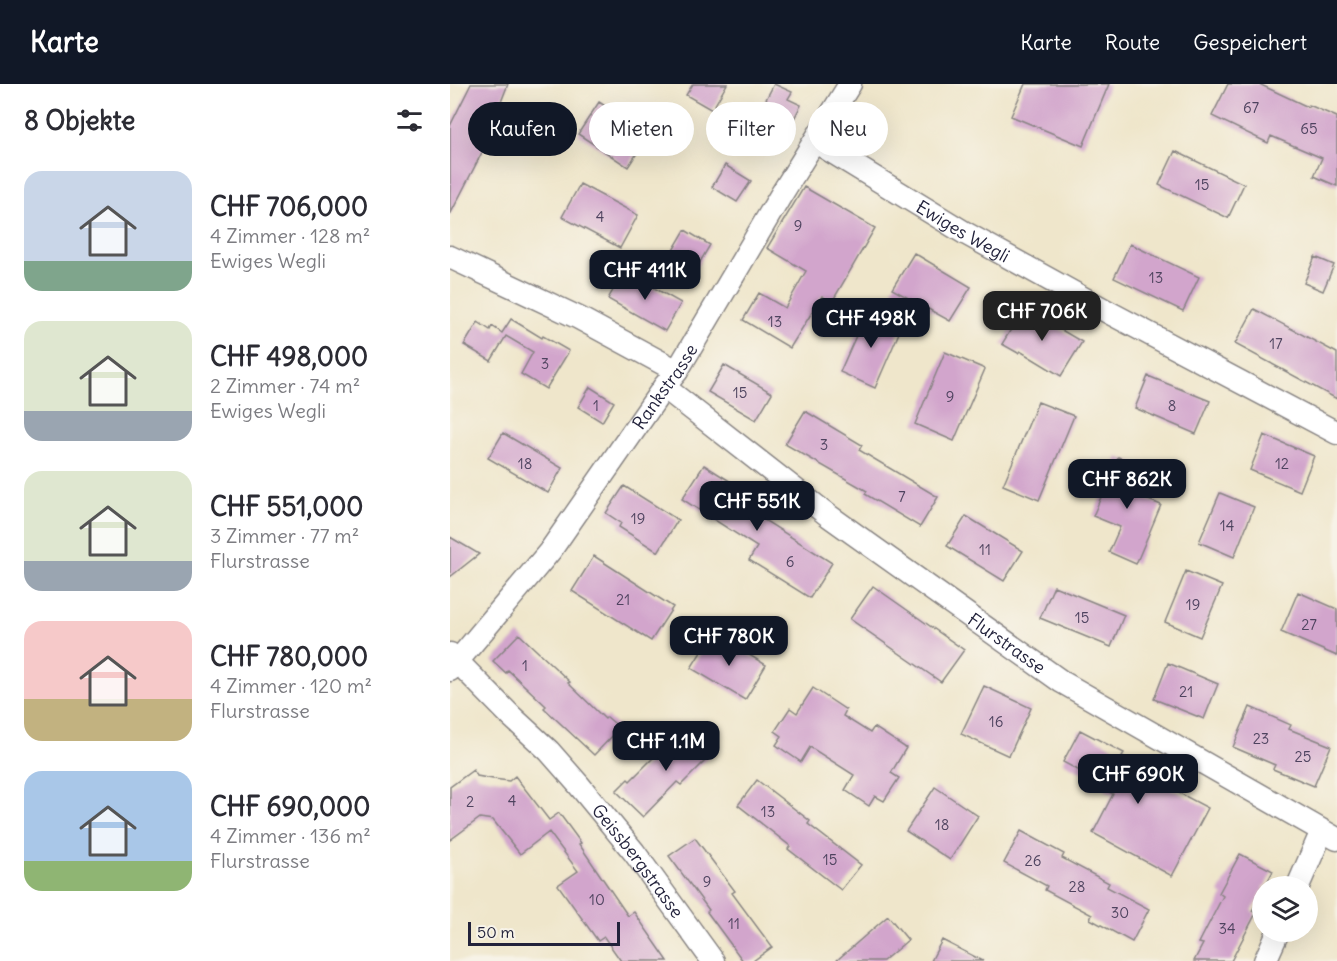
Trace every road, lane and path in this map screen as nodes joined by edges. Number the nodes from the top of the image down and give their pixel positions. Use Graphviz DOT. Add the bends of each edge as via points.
graph roads {
  1 [pos="850,84"];
  2 [pos="839,102"];
  3 [pos="808,153"];
  4 [pos="840,156"];
  5 [pos="450,257"];
  6 [pos="671,379"];
  7 [pos="1337,433"];
  8 [pos="452,661"];
  9 [pos="1329,835"];
  10 [pos="1304,876"];
  11 [pos="1274,942"];
  12 [pos="713,961"];
  13 [pos="1265,961"];
  1 -- 2 [label="street, Rankstrasse"];
  3 -- 6 [label="street, Rankstrasse"];
  4 -- 7 [label="street, Ewiges Wegli" via="965,233"];
  5 -- 6 [label="street, Flurstrasse" via="579,318"];
  6 -- 8 [label="street, Rankstrasse" via="550,551"];
  6 -- 9 [label="street, Flurstrasse" via="829,516 1062,682"];
  8 -- 12 [label="street, Geissbergstrasse" via="549,751 578,784 634,852"];
  9 -- 10 [label="street, Flurstrasse"];
  11 -- 13 [label="street"];
}
